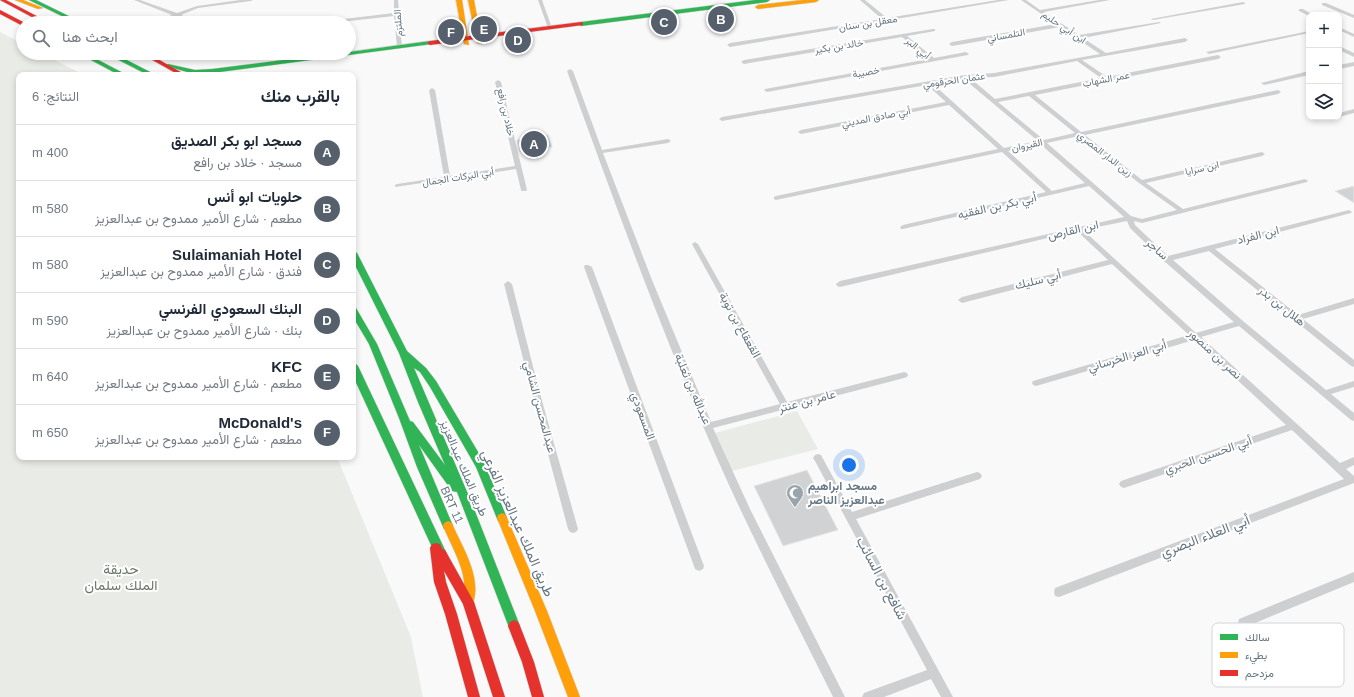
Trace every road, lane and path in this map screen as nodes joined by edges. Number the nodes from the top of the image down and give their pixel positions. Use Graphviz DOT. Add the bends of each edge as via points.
graph roads {
  1 [pos="2,0"];
  2 [pos="18,0"];
  3 [pos="32,0"];
  4 [pos="136,0"];
  5 [pos="199,0"];
  6 [pos="251,0"];
  7 [pos="396,0"];
  8 [pos="459,0"];
  9 [pos="471,0"];
  10 [pos="540,0"];
  11 [pos="548,0"];
  12 [pos="761,0"];
  13 [pos="816,0"];
  14 [pos="862,0"];
  15 [pos="1007,0"];
  16 [pos="1023,0"];
  17 [pos="1108,0"];
  18 [pos="232,1"];
  19 [pos="1242,4"];
  20 [pos="1324,4"];
  21 [pos="197,7"];
  22 [pos="0,8"];
  23 [pos="1301,10"];
  24 [pos="1040,11"];
  25 [pos="0,12"];
  26 [pos="56,12"];
  27 [pos="1306,12"];
  28 [pos="396,14"];
  29 [pos="175,15"];
  30 [pos="33,16"];
  31 [pos="65,16"];
  32 [pos="178,16"];
  33 [pos="1354,17"];
  34 [pos="16,19"];
  35 [pos="356,19"];
  36 [pos="1153,19"];
  37 [pos="16,20"];
  38 [pos="886,20"];
  39 [pos="1158,23"];
  40 [pos="1061,25"];
  41 [pos="550,28"];
  42 [pos="933,30"];
  43 [pos="1342,30"];
  44 [pos="1306,33"];
  45 [pos="903,36"];
  46 [pos="1354,36"];
  47 [pos="1079,37"];
  48 [pos="479,40"];
  49 [pos="1185,40"];
  50 [pos="466,41"];
  51 [pos="952,44"];
  52 [pos="730,45"];
  53 [pos="400,46"];
  54 [pos="1342,49"];
  55 [pos="356,52"];
  56 [pos="1209,52"];
  57 [pos="966,54"];
  58 [pos="1104,54"];
  59 [pos="1354,55"];
  60 [pos="356,57"];
  61 [pos="1218,57"];
  62 [pos="95,60"];
  63 [pos="122,60"];
  64 [pos="156,60"];
  65 [pos="295,60"];
  66 [pos="331,60"];
  67 [pos="933,60"];
  68 [pos="1078,60"];
  69 [pos="744,62"];
  70 [pos="1354,64"];
  71 [pos="168,66"];
  72 [pos="1342,66"];
  73 [pos="570,71"];
  74 [pos="118,72"];
  75 [pos="147,72"];
  76 [pos="178,72"];
  77 [pos="195,72"];
  78 [pos="195,72"];
  79 [pos="246,72"];
  80 [pos="1306,74"];
  81 [pos="965,77"];
  82 [pos="1106,79"];
  83 [pos="498,82"];
  84 [pos="928,83"];
  85 [pos="1264,83"];
  86 [pos="432,90"];
  87 [pos="767,90"];
  88 [pos="1278,92"];
  89 [pos="1030,94"];
  90 [pos="995,101"];
  91 [pos="950,103"];
  92 [pos="1354,112"];
  93 [pos="1342,114"];
  94 [pos="722,119"];
  95 [pos="801,132"];
  96 [pos="1080,134"];
  97 [pos="668,141"];
  98 [pos="1043,142"];
  99 [pos="1003,150"];
  100 [pos="599,152"];
  101 [pos="1262,154"];
  102 [pos="518,167"];
  103 [pos="447,178"];
  104 [pos="1305,181"];
  105 [pos="1142,182"];
  106 [pos="1091,184"];
  107 [pos="397,186"];
  108 [pos="524,190"];
  109 [pos="1051,194"];
  110 [pos="776,198"];
  111 [pos="1182,211"];
  112 [pos="1350,212"];
  113 [pos="1129,218"];
  114 [pos="903,227"];
  115 [pos="1078,228"];
  116 [pos="695,244"];
  117 [pos="1210,248"];
  118 [pos="356,259"];
  119 [pos="1167,259"];
  120 [pos="1113,261"];
  121 [pos="588,267"];
  122 [pos="508,284"];
  123 [pos="840,284"];
  124 [pos="962,300"];
  125 [pos="1354,300"];
  126 [pos="356,315"];
  127 [pos="1298,318"];
  128 [pos="1240,322"];
  129 [pos="1195,336"];
  130 [pos="404,353"];
  131 [pos="1354,364"];
  132 [pos="356,372"];
  133 [pos="904,375"];
  134 [pos="1036,383"];
  135 [pos="1354,384"];
  136 [pos="1325,393"];
  137 [pos="785,406"];
  138 [pos="404,418"];
  139 [pos="1354,418"];
  140 [pos="709,426"];
  141 [pos="1293,426"];
  142 [pos="818,458"];
  143 [pos="1354,461"];
  144 [pos="1338,468"];
  145 [pos="977,476"];
  146 [pos="1352,480"];
  147 [pos="1124,484"];
  148 [pos="466,501"];
  149 [pos="850,517"];
  150 [pos="573,529"];
  151 [pos="436,545"];
  152 [pos="699,566"];
  153 [pos="1354,577"];
  154 [pos="1059,592"];
  155 [pos="468,602"];
  156 [pos="1243,623"];
  157 [pos="934,673"];
  158 [pos="474,697"];
  159 [pos="499,697"];
  160 [pos="538,697"];
  161 [pos="574,697"];
  162 [pos="839,697"];
  163 [pos="868,697"];
  164 [pos="947,697"];
  1 -- 30 [label="street"];
  2 -- 26 [label="street"];
  3 -- 26 [label="street"];
  4 -- 29 [label="street"];
  5 -- 21 [label="street"];
  6 -- 18 [label="street"];
  7 -- 28 [label="street, الملتزم"];
  8 -- 50 [label="street"];
  9 -- 48 [label="street"];
  10 -- 11 [label="street"];
  10 -- 41 [label="street"];
  12 -- 41 [label="street"];
  13 -- 48 [label="street"];
  14 -- 38 [label="street"];
  15 -- 38 [label="street, معقل بن سنان"];
  16 -- 24 [label="street, ابن أبي حليم"];
  17 -- 24 [label="street"];
  18 -- 21 [label="street"];
  19 -- 36 [label="street"];
  20 -- 33 [label="street"];
  21 -- 29 [label="street"];
  22 -- 34 [label="street"];
  23 -- 27 [label="street"];
  24 -- 40 [label="street, ابن أبي حليم"];
  25 -- 37 [label="street"];
  26 -- 31 [label="street"];
  28 -- 35 [label="street"];
  28 -- 53 [label="street, الملتزم"];
  29 -- 32 [label="street"];
  38 -- 52 [label="street, معقل بن سنان"];
  39 -- 47 [label="street"];
  40 -- 47 [label="street, ابن أبي حليم"];
  40 -- 51 [label="street, التلمساني"];
  41 -- 48 [label="street"];
  42 -- 45 [label="street, خالد بن بكير"];
  43 -- 46 [label="street"];
  44 -- 56 [label="street"];
  45 -- 67 [label="street, أبي البر"];
  45 -- 69 [label="street, خالد بن بكير"];
  47 -- 58 [label="street, ابن أبي حليم"];
  48 -- 50 [label="street"];
  49 -- 58 [label="street, عثمان الحرقومي"];
  50 -- 53 [label="street"];
  50 -- 60 [label="street"];
  53 -- 55 [label="street"];
  54 -- 59 [label="street"];
  57 -- 67 [label="street, خصيبة"];
  58 -- 68 [label="street, عثمان الحرقومي"];
  61 -- 82 [label="street, عمر الشهاب"];
  62 -- 74 [label="street"];
  63 -- 75 [label="street"];
  64 -- 71 [label="street"];
  65 -- 77 [label="street"];
  66 -- 79 [label="street"];
  67 -- 87 [label="street, خصيبة"];
  68 -- 81 [label="street, عثمان الحرقومي"];
  68 -- 82 [label="street"];
  70 -- 72 [label="street"];
  71 -- 76 [label="street"];
  71 -- 78 [label="street"];
  73 -- 100 [label="street, عبدالله بن ثعلبة"];
  80 -- 85 [label="street"];
  81 -- 84 [label="street, عثمان الحرقومي"];
  81 -- 90 [label="street, ساجر"];
  82 -- 89 [label="street, عمر الشهاب"];
  83 -- 102 [label="street, خلاد بن رافع"];
  84 -- 91 [label="street"];
  84 -- 94 [label="street, عثمان الحرقومي"];
  86 -- 103 [label="street"];
  88 -- 96 [label="street, القيروان"];
  89 -- 90 [label="street, عمر الشهاب"];
  89 -- 96 [label="street, زين الدار المصري"];
  90 -- 98 [label="street, ساجر"];
  91 -- 95 [label="street, أبي صادق المديني"];
  91 -- 99 [label="street"];
  92 -- 93 [label="street"];
  96 -- 98 [label="street, القيروان"];
  96 -- 105 [label="street, زين الدار المصري"];
  97 -- 100 [label="street"];
  98 -- 99 [label="street, القيروان"];
  98 -- 106 [label="street, ساجر"];
  99 -- 109 [label="street"];
  99 -- 110 [label="street, القيروان"];
  100 -- 140 [label="street, عبدالله بن ثعلبة" via="638,255"];
  101 -- 105 [label="street, ابن سرايا"];
  102 -- 103 [label="street, أبي البركات الجمال"];
  102 -- 108 [label="street, خلاد بن رافع"];
  103 -- 107 [label="street, أبي البركات الجمال"];
  104 -- 111 [label="street, ابن القارص"];
  105 -- 111 [label="street, زين الدار المصري"];
  106 -- 109 [label="street, أبي بكر بن الفقيه"];
  106 -- 113 [label="street, ساجر"];
  109 -- 114 [label="street, أبي بكر بن الفقيه"];
  111 -- 113 [label="street, ابن القارص" via="1142,220"];
  112 -- 117 [label="street, ابن الفراد"];
  113 -- 115 [label="street, ابن القارص"];
  113 -- 119 [label="street, ساجر" via="1132,226"];
  115 -- 120 [label="street, نصر بن منصور"];
  115 -- 123 [label="street, ابن القارص"];
  116 -- 137 [label="street, القعقاع بن توبة"];
  117 -- 119 [label="street, ابن الفراد"];
  117 -- 127 [label="street, هلال بن بدر"];
  118 -- 130 [label="street, طريق الملك عبدالعزيز"];
  119 -- 128 [label="street, ساجر"];
  120 -- 124 [label="street, أبي سليك"];
  120 -- 129 [label="street, نصر بن منصور"];
  121 -- 152 [label="street, المسعودي"];
  122 -- 150 [label="street, عبدالمحسن الشامي"];
  125 -- 127 [label="street"];
  126 -- 138 [label="street, BRT 11" via="373,344"];
  127 -- 131 [label="street, هلال بن بدر"];
  128 -- 129 [label="street, أبي العز الخرساني"];
  128 -- 136 [label="street, ساجر"];
  129 -- 134 [label="street, أبي العز الخرساني"];
  129 -- 141 [label="street, نصر بن منصور"];
  130 -- 148 [label="street, طريق الملك عبدالعزيز"];
  130 -- 161 [label="street, طريق الملك عبدالعزيز الفرعي" via="423,370 433,384 480,465"];
  132 -- 151 [label="street"];
  133 -- 137 [label="street, عامر بن عنتر"];
  135 -- 136 [label="street"];
  136 -- 139 [label="street, ساجر"];
  137 -- 140 [label="street, عامر بن عنتر"];
  138 -- 148 [label="street, BRT 11"];
  138 -- 155 [label="street, BRT 11" via="422,467 465,565 470,582"];
  140 -- 162 [label="street, عبدالله بن ثعلبة" via="760,540"];
  141 -- 144 [label="street, نصر بن منصور"];
  141 -- 147 [label="street, أبي الحسين الحبري"];
  142 -- 149 [label="street, شافع بن السائب"];
  143 -- 144 [label="street"];
  144 -- 146 [label="street, نصر بن منصور"];
  145 -- 149 [label="street"];
  146 -- 154 [label="street, أبي العلاء البصري"];
  148 -- 160 [label="street, طريق الملك عبدالعزيز" via="528,662"];
  149 -- 157 [label="street, شافع بن السائب"];
  151 -- 155 [label="street"];
  151 -- 158 [label="street" via="440,582"];
  153 -- 156 [label="street"];
  155 -- 159 [label="street"];
  157 -- 163 [label="street"];
  157 -- 164 [label="street, شافع بن السائب"];
}
